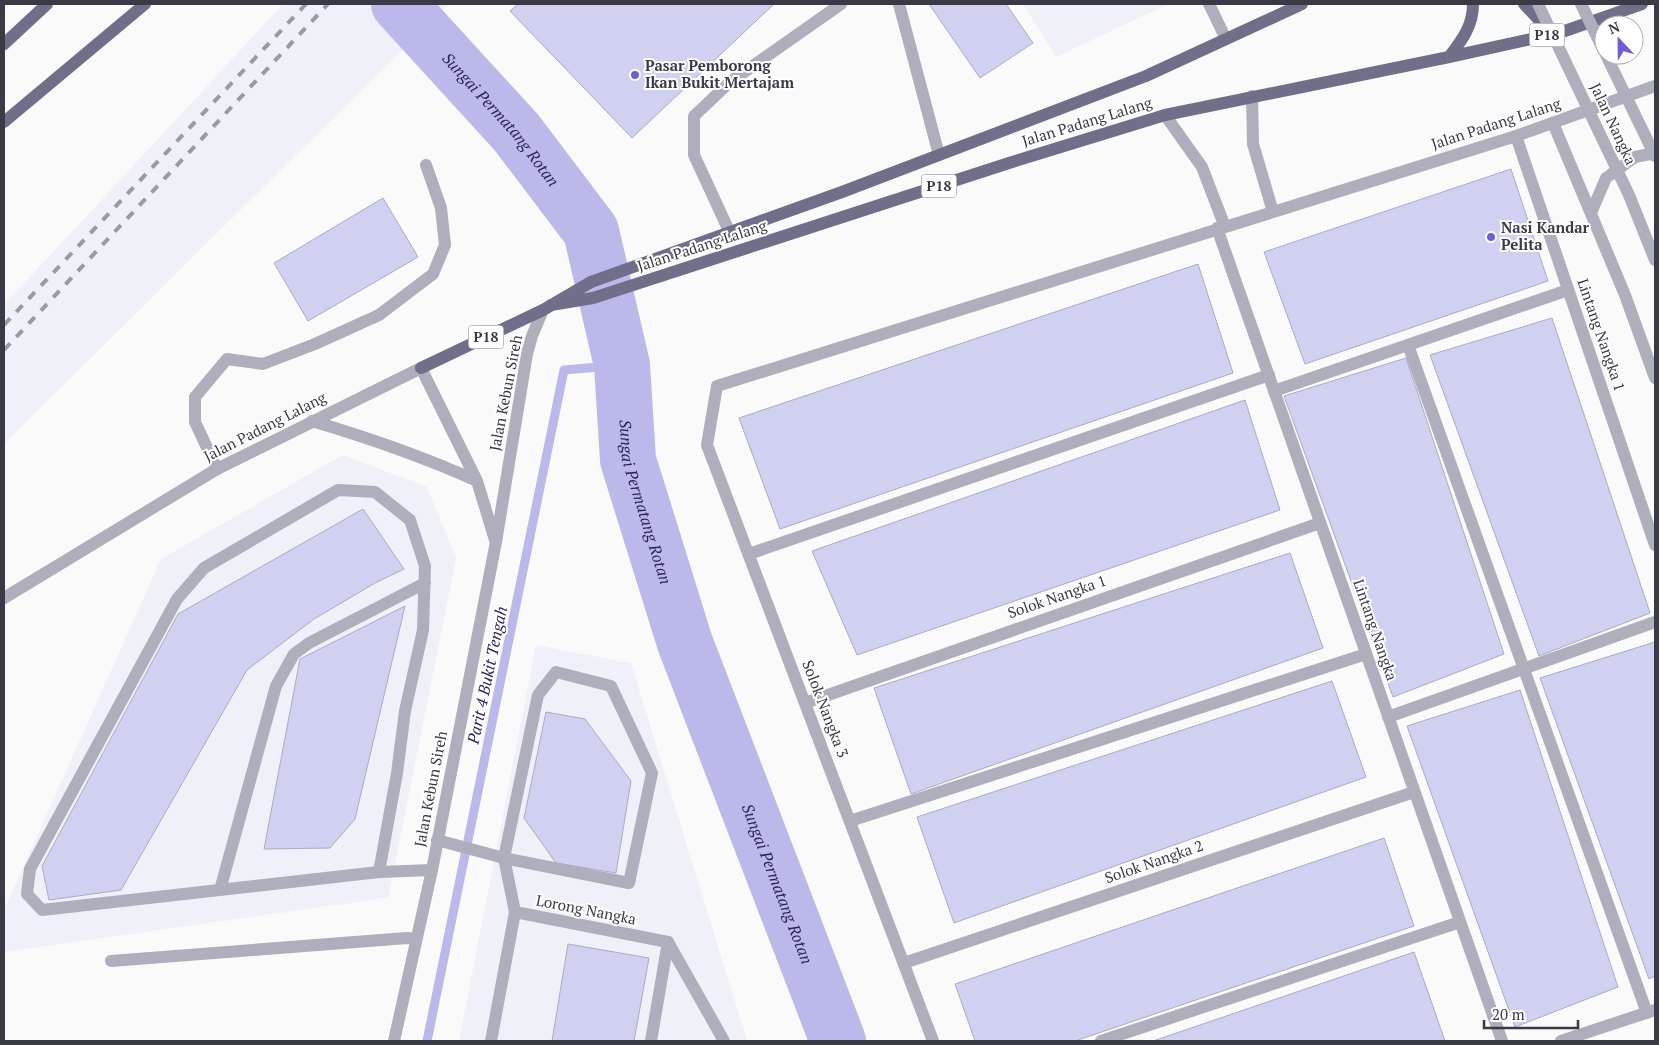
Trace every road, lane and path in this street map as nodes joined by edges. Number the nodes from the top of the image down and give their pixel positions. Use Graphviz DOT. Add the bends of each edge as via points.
graph roads {
  1 [pos="47,4"];
  2 [pos="145,4"];
  3 [pos="841,4"];
  4 [pos="899,4"];
  5 [pos="1209,4"];
  6 [pos="1302,4"];
  7 [pos="1473,4"];
  8 [pos="1524,4"];
  9 [pos="1538,4"];
  10 [pos="1581,4"];
  11 [pos="1642,4"];
  12 [pos="1594,31"];
  13 [pos="1559,32"];
  14 [pos="1226,38"];
  15 [pos="4,44"];
  16 [pos="1448,57"];
  17 [pos="1611,65"];
  18 [pos="1655,86"];
  19 [pos="1252,96"];
  20 [pos="1165,115"];
  21 [pos="4,122"];
  22 [pos="1553,123"];
  23 [pos="1516,136"];
  24 [pos="940,155"];
  25 [pos="1655,155"];
  26 [pos="426,165"];
  27 [pos="1274,212"];
  28 [pos="1590,213"];
  29 [pos="1221,228"];
  30 [pos="730,233"];
  31 [pos="1655,260"];
  32 [pos="1568,290"];
  33 [pos="547,307"];
  34 [pos="1408,345"];
  35 [pos="421,368"];
  36 [pos="1269,375"];
  37 [pos="1655,378"];
  38 [pos="717,386"];
  39 [pos="1274,391"];
  40 [pos="312,421"];
  41 [pos="217,468"];
  42 [pos="477,481"];
  43 [pos="1320,523"];
  44 [pos="496,542"];
  45 [pos="1655,544"];
  46 [pos="749,554"];
  47 [pos="425,583"];
  48 [pos="4,598"];
  49 [pos="1655,622"];
  50 [pos="1366,654"];
  51 [pos="1524,668"];
  52 [pos="805,702"];
  53 [pos="1388,717"];
  54 [pos="1414,792"];
  55 [pos="850,821"];
  56 [pos="437,840"];
  57 [pos="504,858"];
  58 [pos="432,870"];
  59 [pos="379,872"];
  60 [pos="220,890"];
  61 [pos="515,912"];
  62 [pos="1460,922"];
  63 [pos="416,939"];
  64 [pos="668,942"];
  65 [pos="111,961"];
  66 [pos="904,964"];
  67 [pos="1651,1011"];
  68 [pos="394,1041"];
  69 [pos="491,1041"];
  70 [pos="651,1041"];
  71 [pos="724,1041"];
  72 [pos="933,1041"];
  73 [pos="1101,1041"];
  74 [pos="1502,1041"];
  75 [pos="1561,1041"];
  1 -- 15 [label="main road"];
  2 -- 21 [label="main road"];
  3 -- 30 [label="street" via="730,82 694,116 694,155"];
  4 -- 24 [label="street"];
  5 -- 14 [label="street"];
  6 -- 14 [label="main road, Jalan Padang Lalang / P18"];
  7 -- 16 [label="main road" via="1467,33"];
  8 -- 13 [label="main road" via="1539,20"];
  9 -- 31 [label="street, Jalan Nangka, bridge" via="1629,196"];
  10 -- 12 [label="street, bridge"];
  11 -- 13 [label="main road, Jalan Padang Lalang / P18"];
  13 -- 16 [label="main road, Jalan Padang Lalang / P18"];
  14 -- 24 [label="main road, Jalan Padang Lalang / P18" via="1146,76"];
  16 -- 19 [label="main road, Jalan Padang Lalang / P18"];
  17 -- 25 [label="street, Jalan Nangka, bridge"];
  18 -- 22 [label="street, Jalan Padang Lalang"];
  19 -- 20 [label="main road, Jalan Padang Lalang / P18"];
  19 -- 27 [label="street" via="1253,144"];
  20 -- 29 [label="street, Lintang Nangka" via="1202,167"];
  20 -- 33 [label="main road, Jalan Padang Lalang / P18" via="629,287"];
  22 -- 23 [label="street, Jalan Padang Lalang"];
  22 -- 28 [label="street"];
  23 -- 27 [label="street, Jalan Padang Lalang"];
  23 -- 32 [label="street, Lintang Nangka 1"];
  24 -- 30 [label="main road, Jalan Padang Lalang / P18"];
  25 -- 28 [label="street" via="1635,157 1606,178"];
  26 -- 41 [label="street" via="441,208 445,246 433,274 379,315 315,344 263,364 226,359 195,397 195,422"];
  27 -- 29 [label="street, Jalan Padang Lalang"];
  28 -- 37 [label="street"];
  29 -- 36 [label="street, Lintang Nangka"];
  29 -- 38 [label="street, Jalan Padang Lalang"];
  30 -- 33 [label="main road, Jalan Padang Lalang / P18" via="591,282"];
  32 -- 34 [label="street"];
  32 -- 45 [label="street, Lintang Nangka 1"];
  33 -- 35 [label="main road, Jalan Padang Lalang / P18"];
  33 -- 44 [label="street, Jalan Kebun Sireh" via="527,354"];
  34 -- 39 [label="street"];
  34 -- 51 [label="street"];
  35 -- 40 [label="street, Jalan Padang Lalang"];
  35 -- 42 [label="street, Jalan Kebun Sireh"];
  36 -- 39 [label="street, Lintang Nangka"];
  36 -- 46 [label="street"];
  38 -- 46 [label="street, Solok Nangka 3" via="708,444"];
  39 -- 43 [label="street, Lintang Nangka"];
  40 -- 41 [label="street, Jalan Padang Lalang"];
  40 -- 42 [label="street" via="421,456"];
  41 -- 48 [label="street, Jalan Padang Lalang"];
  42 -- 44 [label="street, Jalan Kebun Sireh"];
  43 -- 50 [label="street, Lintang Nangka"];
  43 -- 52 [label="street, Solok Nangka 1"];
  44 -- 56 [label="street, Jalan Kebun Sireh"];
  46 -- 52 [label="street, Solok Nangka 3"];
  47 -- 59 [label="street" via="423,630 405,711"];
  47 -- 60 [label="street" via="309,643 294,654 276,686"];
  47 -- 60 [label="street" via="425,566 410,520 375,492 338,490 204,568 177,599 30,869 27,894 42,910"];
  49 -- 51 [label="street"];
  50 -- 53 [label="street, Lintang Nangka"];
  50 -- 55 [label="street"];
  51 -- 53 [label="street"];
  51 -- 67 [label="street"];
  52 -- 55 [label="street, Solok Nangka 3"];
  53 -- 54 [label="street, Lintang Nangka"];
  54 -- 62 [label="street, Lintang Nangka"];
  54 -- 66 [label="street, Solok Nangka 2"];
  55 -- 66 [label="street, Solok Nangka 3"];
  56 -- 57 [label="street"];
  56 -- 58 [label="street, Jalan Kebun Sireh"];
  57 -- 57 [label="street" via="538,695 556,672 611,686 652,773 629,883"];
  57 -- 61 [label="street"];
  58 -- 59 [label="street"];
  58 -- 63 [label="street, Jalan Kebun Sireh"];
  59 -- 60 [label="street"];
  61 -- 64 [label="street, Lorong Nangka"];
  61 -- 69 [label="street, Lorong Nangka"];
  62 -- 73 [label="street"];
  62 -- 74 [label="street, Lintang Nangka"];
  63 -- 65 [label="street"];
  63 -- 68 [label="street, Jalan Kebun Sireh"];
  64 -- 70 [label="street"];
  64 -- 71 [label="street"];
  66 -- 72 [label="street, Solok Nangka 3"];
  67 -- 75 [label="street"];
}
